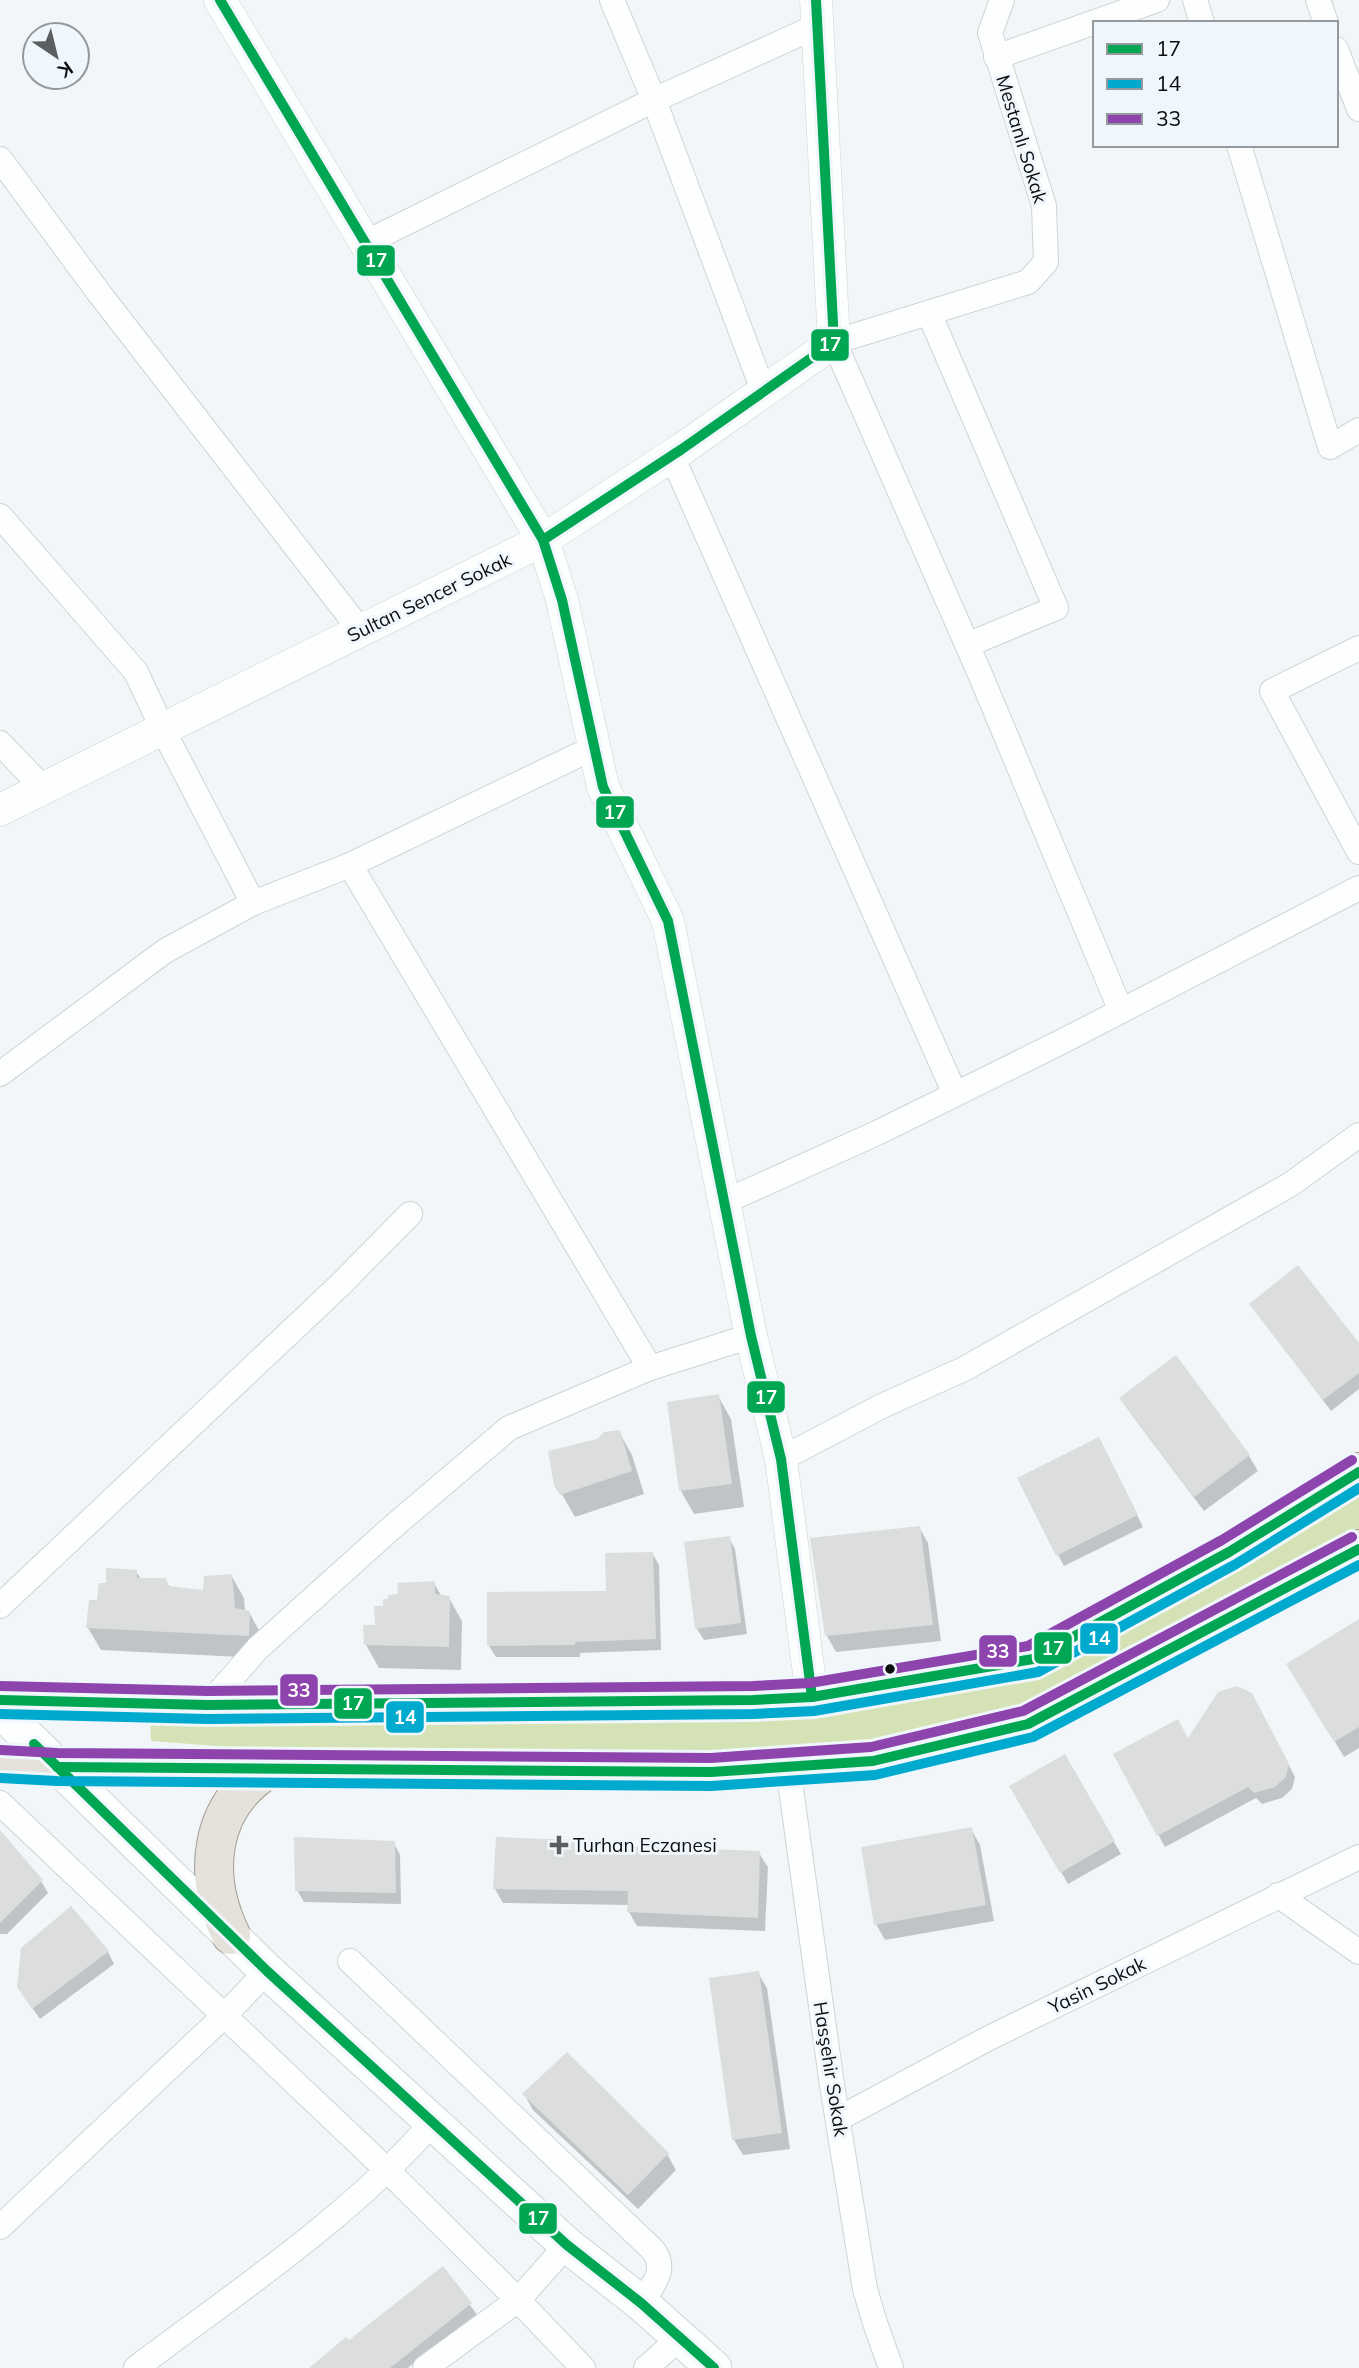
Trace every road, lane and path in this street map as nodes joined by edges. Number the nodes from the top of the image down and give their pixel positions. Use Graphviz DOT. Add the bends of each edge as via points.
graph roads {
  1 [pos="220,0"];
  2 [pos="612,0"];
  3 [pos="1002,0"];
  4 [pos="1157,0"];
  5 [pos="1195,0"];
  6 [pos="1318,0"];
  7 [pos="816,13"];
  8 [pos="1098,21"];
  9 [pos="1201,21"];
  10 [pos="1325,21"];
  11 [pos="1093,23"];
  12 [pos="1338,54"];
  13 [pos="996,57"];
  14 [pos="654,100"];
  15 [pos="1359,109"];
  16 [pos="1240,147"];
  17 [pos="0,159"];
  18 [pos="365,243"];
  19 [pos="929,313"];
  20 [pos="834,342"];
  21 [pos="764,393"];
  22 [pos="1359,430"];
  23 [pos="672,456"];
  24 [pos="0,516"];
  25 [pos="543,540"];
  26 [pos="361,631"];
  27 [pos="967,645"];
  28 [pos="1359,648"];
  29 [pos="163,730"];
  30 [pos="0,743"];
  31 [pos="595,747"];
  32 [pos="43,788"];
  33 [pos="0,810"];
  34 [pos="1359,852"];
  35 [pos="350,865"];
  36 [pos="1359,888"];
  37 [pos="253,903"];
  38 [pos="1121,1010"];
  39 [pos="0,1074"];
  40 [pos="955,1094"];
  41 [pos="1359,1135"];
  42 [pos="726,1201"];
  43 [pos="410,1214"];
  44 [pos="751,1336"];
  45 [pos="650,1368"];
  46 [pos="781,1459"];
  47 [pos="1359,1472"];
  48 [pos="1359,1549"];
  49 [pos="0,1606"];
  50 [pos="812,1697"];
  51 [pos="0,1700"];
  52 [pos="208,1705"];
  53 [pos="0,1710"];
  54 [pos="0,1764"];
  55 [pos="57,1767"];
  56 [pos="788,1767"];
  57 [pos="268,1769"];
  58 [pos="0,1803"];
  59 [pos="1359,1857"];
  60 [pos="1279,1895"];
  61 [pos="231,1935"];
  62 [pos="1359,1952"];
  63 [pos="350,1961"];
  64 [pos="267,1971"];
  65 [pos="225,2015"];
  66 [pos="838,2119"];
  67 [pos="433,2123"];
  68 [pos="388,2172"];
  69 [pos="0,2227"];
  70 [pos="567,2245"];
  71 [pos="518,2300"];
  72 [pos="641,2303"];
  73 [pos="681,2337"];
  74 [pos="136,2368"];
  75 [pos="425,2368"];
  76 [pos="583,2368"];
  77 [pos="646,2368"];
  78 [pos="715,2368"];
  79 [pos="891,2368"];
  1 -- 18 [label="street"];
  2 -- 14 [label="street"];
  3 -- 13 [label="street, Mestanlı Sokak" via="990,33"];
  4 -- 8 [label="street"];
  5 -- 9 [label="street"];
  6 -- 10 [label="street"];
  7 -- 14 [label="street"];
  7 -- 20 [label="street"];
  11 -- 13 [label="street"];
  12 -- 15 [label="street"];
  13 -- 19 [label="street, Mestanlı Sokak" via="1044,206 1046,262 1028,282"];
  14 -- 18 [label="street"];
  14 -- 21 [label="street"];
  16 -- 22 [label="street" via="1330,447"];
  17 -- 26 [label="street"];
  18 -- 25 [label="street"];
  19 -- 20 [label="street, Mestanlı Sokak"];
  19 -- 27 [label="street" via="1056,608"];
  20 -- 21 [label="street, Sultan Sencer Sokak"];
  20 -- 27 [label="street"];
  21 -- 23 [label="street, Sultan Sencer Sokak"];
  23 -- 25 [label="street, Sultan Sencer Sokak"];
  23 -- 40 [label="street"];
  24 -- 29 [label="street" via="136,672"];
  25 -- 26 [label="street, Sultan Sencer Sokak"];
  25 -- 31 [label="street" via="562,600"];
  26 -- 29 [label="street, Sultan Sencer Sokak"];
  27 -- 38 [label="street"];
  28 -- 34 [label="street" via="1272,691"];
  29 -- 32 [label="street, Sultan Sencer Sokak"];
  29 -- 37 [label="street"];
  30 -- 32 [label="street"];
  31 -- 35 [label="street"];
  31 -- 42 [label="street" via="603,787 668,921"];
  32 -- 33 [label="street, Sultan Sencer Sokak"];
  35 -- 37 [label="street"];
  35 -- 45 [label="street"];
  36 -- 38 [label="street"];
  37 -- 39 [label="street" via="165,951"];
  38 -- 40 [label="street"];
  40 -- 42 [label="street"];
  41 -- 46 [label="street" via="1291,1184 964,1369"];
  42 -- 44 [label="street"];
  43 -- 49 [label="street"];
  44 -- 45 [label="street"];
  44 -- 46 [label="street"];
  45 -- 52 [label="street" via="509,1428 258,1648"];
  46 -- 50 [label="street"];
  47 -- 50 [label="main road" via="1229,1552 1033,1659"];
  48 -- 56 [label="main road" via="1028,1724 873,1761"];
  50 -- 52 [label="main road"];
  51 -- 52 [label="main road"];
  53 -- 55 [label="main road"];
  54 -- 55 [label="main road"];
  55 -- 57 [label="main road"];
  55 -- 61 [label="main road"];
  56 -- 57 [label="main road" via="711,1772"];
  56 -- 66 [label="street, Hasşehir Sokak"];
  57 -- 61 [label="main road" via="235,1797 218,1838 214,1884"];
  58 -- 65 [label="street"];
  59 -- 60 [label="street, Yasin Sokak"];
  60 -- 62 [label="street"];
  60 -- 66 [label="street, Yasin Sokak"];
  61 -- 64 [label="main road"];
  63 -- 72 [label="street" via="653,2250 661,2270"];
  64 -- 65 [label="street"];
  64 -- 67 [label="main road"];
  65 -- 68 [label="street"];
  65 -- 69 [label="street"];
  66 -- 79 [label="street, Hasşehir Sokak" via="865,2289"];
  67 -- 68 [label="street"];
  67 -- 70 [label="main road"];
  68 -- 71 [label="street"];
  68 -- 74 [label="street"];
  70 -- 71 [label="street"];
  70 -- 72 [label="main road"];
  71 -- 75 [label="street"];
  71 -- 76 [label="street"];
  72 -- 73 [label="main road"];
  73 -- 77 [label="street"];
  73 -- 78 [label="main road"];
}
